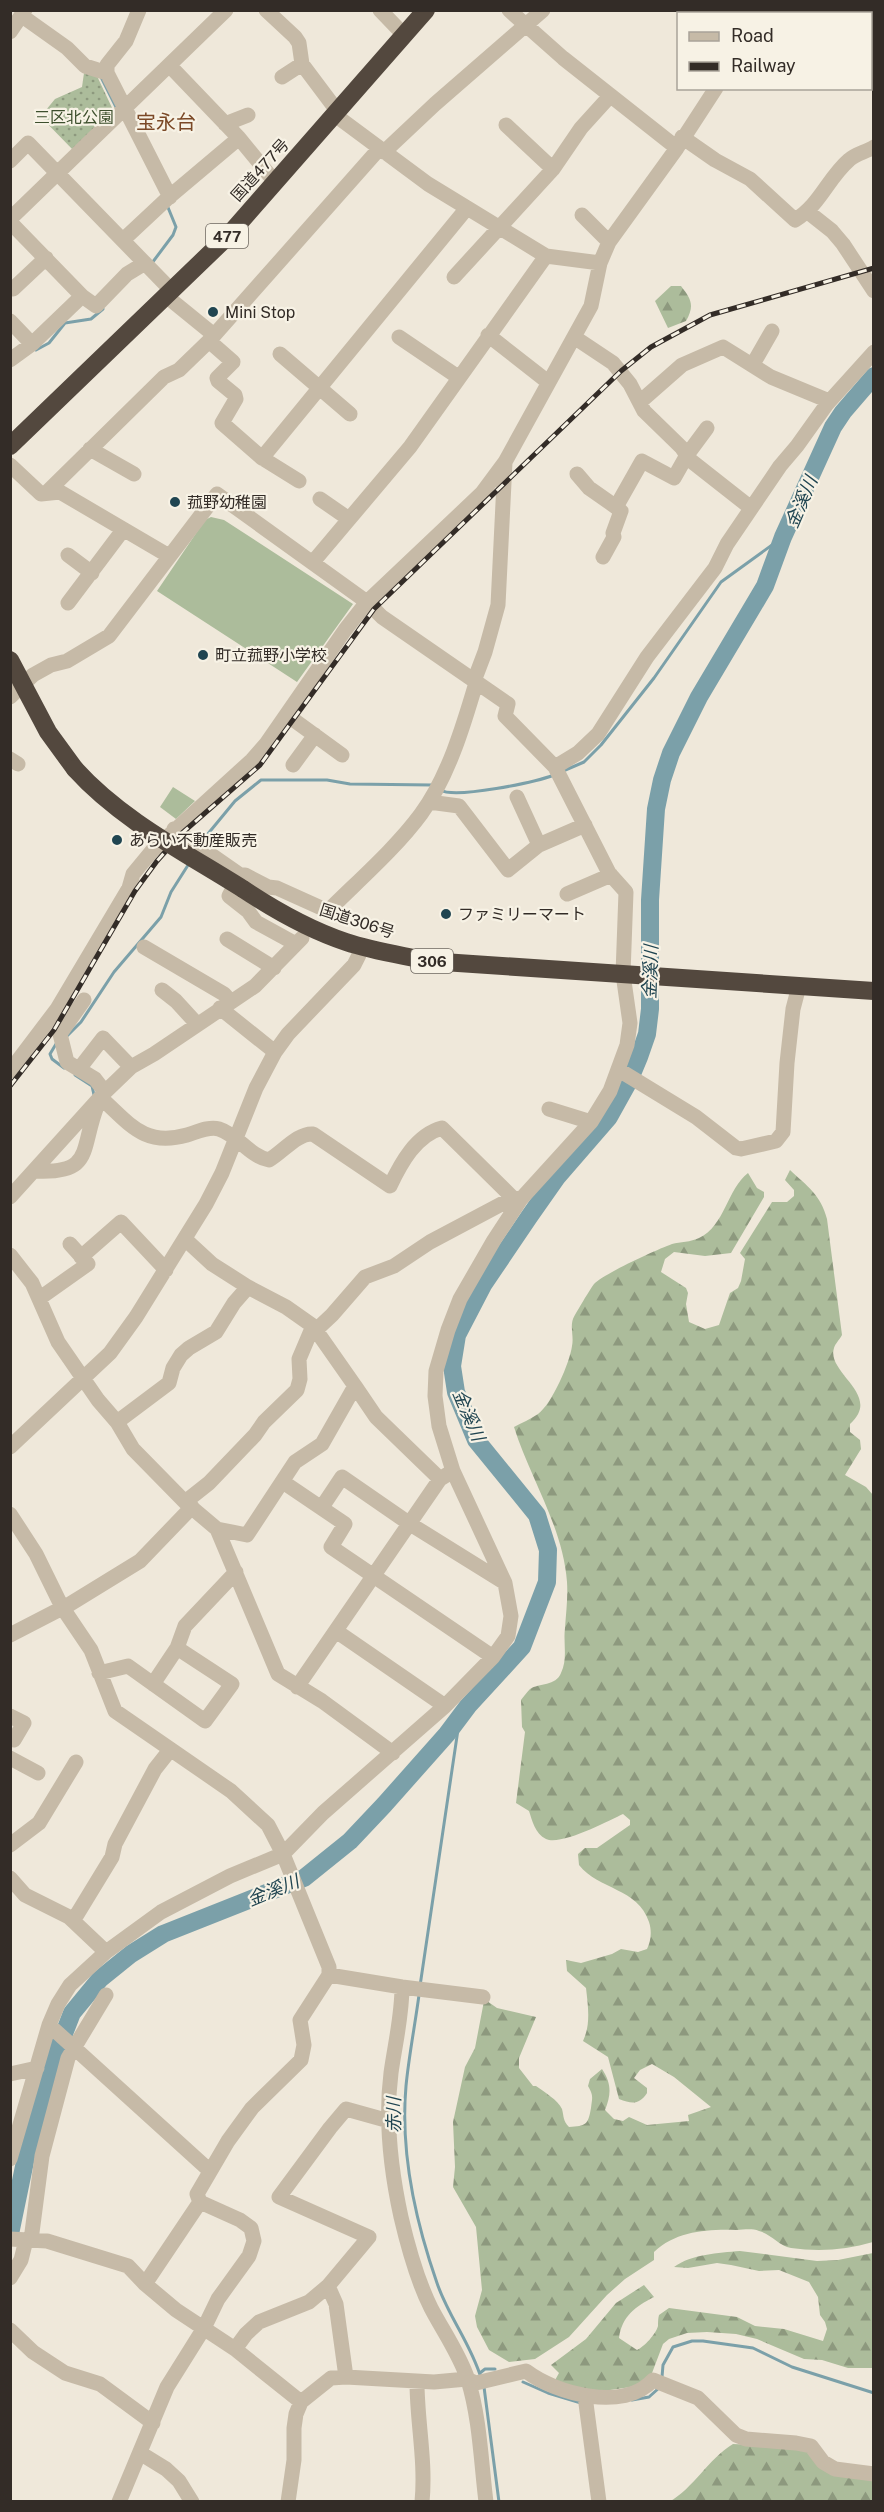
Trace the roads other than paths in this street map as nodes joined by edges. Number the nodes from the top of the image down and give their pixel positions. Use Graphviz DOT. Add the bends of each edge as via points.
graph roads {
  1 [pos="139,10"];
  2 [pos="226,10"];
  3 [pos="266,10"];
  4 [pos="380,10"];
  5 [pos="426,10"];
  6 [pos="509,10"];
  7 [pos="543,10"];
  8 [pos="24,13"];
  9 [pos="525,26"];
  10 [pos="10,32"];
  11 [pos="404,35"];
  12 [pos="302,64"];
  13 [pos="170,66"];
  14 [pos="103,73"];
  15 [pos="282,77"];
  16 [pos="715,90"];
  17 [pos="610,96"];
  18 [pos="121,113"];
  19 [pos="337,113"];
  20 [pos="248,115"];
  21 [pos="225,124"];
  22 [pos="506,125"];
  23 [pos="238,138"];
  24 [pos="679,142"];
  25 [pos="382,150"];
  26 [pos="871,154"];
  27 [pos="10,161"];
  28 [pos="553,169"];
  29 [pos="58,173"];
  30 [pos="275,182"];
  31 [pos="166,200"];
  32 [pos="467,208"];
  33 [pos="807,212"];
  34 [pos="582,215"];
  35 [pos="10,220"];
  36 [pos="498,228"];
  37 [pos="123,240"];
  38 [pos="609,242"];
  39 [pos="546,256"];
  40 [pos="46,258"];
  41 [pos="145,263"];
  42 [pos="600,263"];
  43 [pos="454,277"];
  44 [pos="14,289"];
  45 [pos="873,291"];
  46 [pos="171,295"];
  47 [pos="82,296"];
  48 [pos="10,321"];
  49 [pos="771,331"];
  50 [pos="488,335"];
  51 [pos="399,337"];
  52 [pos="574,337"];
  53 [pos="212,338"];
  54 [pos="32,344"];
  55 [pos="873,352"];
  56 [pos="280,354"];
  57 [pos="10,360"];
  58 [pos="753,364"];
  59 [pos="458,377"];
  60 [pos="548,382"];
  61 [pos="319,387"];
  62 [pos="641,401"];
  63 [pos="829,404"];
  64 [pos="350,414"];
  65 [pos="707,428"];
  66 [pos="10,446"];
  67 [pos="90,449"];
  68 [pos="687,455"];
  69 [pos="262,458"];
  70 [pos="505,462"];
  71 [pos="10,465"];
  72 [pos="134,474"];
  73 [pos="577,474"];
  74 [pos="299,481"];
  75 [pos="47,492"];
  76 [pos="320,499"];
  77 [pos="616,507"];
  78 [pos="751,508"];
  79 [pos="349,519"];
  80 [pos="123,530"];
  81 [pos="68,555"];
  82 [pos="170,556"];
  83 [pos="603,557"];
  84 [pos="313,562"];
  85 [pos="92,573"];
  86 [pos="367,602"];
  87 [pos="68,603"];
  88 [pos="10,660"];
  89 [pos="24,682"];
  90 [pos="475,682"];
  91 [pos="10,697"];
  92 [pos="287,716"];
  93 [pos="315,735"];
  94 [pos="342,755"];
  95 [pos="293,765"];
  96 [pos="558,772"];
  97 [pos="433,792"];
  98 [pos="517,797"];
  99 [pos="585,825"];
  100 [pos="174,829"];
  101 [pos="539,845"];
  102 [pos="610,875"];
  103 [pos="242,882"];
  104 [pos="567,894"];
  105 [pos="227,939"];
  106 [pos="144,946"];
  107 [pos="363,947"];
  108 [pos="274,968"];
  109 [pos="629,975"];
  110 [pos="799,986"];
  111 [pos="162,990"];
  112 [pos="873,991"];
  113 [pos="84,1000"];
  114 [pos="225,1005"];
  115 [pos="197,1024"];
  116 [pos="275,1052"];
  117 [pos="131,1067"];
  118 [pos="79,1069"];
  119 [pos="10,1071"];
  120 [pos="621,1071"];
  121 [pos="103,1095"];
  122 [pos="549,1109"];
  123 [pos="591,1122"];
  124 [pos="236,1139"];
  125 [pos="35,1170"];
  126 [pos="10,1197"];
  127 [pos="517,1199"];
  128 [pos="186,1240"];
  129 [pos="70,1244"];
  130 [pos="10,1255"];
  131 [pos="81,1257"];
  132 [pos="166,1270"];
  133 [pos="248,1287"];
  134 [pos="40,1298"];
  135 [pos="314,1328"];
  136 [pos="83,1379"];
  137 [pos="355,1386"];
  138 [pos="117,1422"];
  139 [pos="10,1447"];
  140 [pos="446,1475"];
  141 [pos="283,1482"];
  142 [pos="188,1504"];
  143 [pos="322,1508"];
  144 [pos="10,1514"];
  145 [pos="410,1524"];
  146 [pos="217,1529"];
  147 [pos="236,1572"];
  148 [pos="372,1575"];
  149 [pos="505,1583"];
  150 [pos="62,1607"];
  151 [pos="336,1631"];
  152 [pos="10,1635"];
  153 [pos="177,1648"];
  154 [pos="493,1657"];
  155 [pos="99,1673"];
  156 [pos="153,1684"];
  157 [pos="297,1687"];
  158 [pos="445,1706"];
  159 [pos="10,1716"];
  160 [pos="14,1740"];
  161 [pos="170,1750"];
  162 [pos="393,1753"];
  163 [pos="10,1758"];
  164 [pos="76,1762"];
  165 [pos="38,1773"];
  166 [pos="10,1845"];
  167 [pos="286,1860"];
  168 [pos="10,1878"];
  169 [pos="73,1921"];
  170 [pos="106,1952"];
  171 [pos="329,1975"];
  172 [pos="405,1988"];
  173 [pos="106,1995"];
  174 [pos="483,1997"];
  175 [pos="51,2028"];
  176 [pos="72,2047"];
  177 [pos="37,2068"];
  178 [pos="10,2074"];
  179 [pos="389,2121"];
  180 [pos="10,2159"];
  181 [pos="210,2171"];
  182 [pos="200,2202"];
  183 [pos="22,2240"];
  184 [pos="10,2278"];
  185 [pos="145,2284"];
  186 [pos="328,2286"];
  187 [pos="204,2328"];
  188 [pos="10,2330"];
  189 [pos="235,2349"];
  190 [pos="346,2376"];
  191 [pos="472,2381"];
  192 [pos="417,2382"];
  193 [pos="585,2396"];
  194 [pos="300,2402"];
  195 [pos="153,2423"];
  196 [pos="140,2453"];
  197 [pos="873,2474"];
  198 [pos="119,2502"];
  199 [pos="192,2502"];
  200 [pos="288,2502"];
  201 [pos="422,2502"];
  202 [pos="486,2502"];
  203 [pos="599,2502"];
  1 -- 14 [label="street" via="126,41"];
  2 -- 13 [label="street"];
  3 -- 12 [label="street" via="299,43"];
  4 -- 11 [label="street"];
  5 -- 11 [label="highway, 国道477号 / 477"];
  6 -- 9 [label="street"];
  7 -- 9 [label="street"];
  8 -- 10 [label="street"];
  8 -- 14 [label="street" via="85,66"];
  9 -- 17 [label="street"];
  9 -- 25 [label="street"];
  11 -- 19 [label="highway, 国道477号 / 477"];
  12 -- 15 [label="street"];
  12 -- 19 [label="street"];
  13 -- 18 [label="street"];
  13 -- 21 [label="street"];
  14 -- 18 [label="street"];
  16 -- 24 [label="street"];
  17 -- 24 [label="street"];
  17 -- 28 [label="street" via="581,128"];
  18 -- 29 [label="street"];
  18 -- 31 [label="street"];
  19 -- 25 [label="street"];
  19 -- 30 [label="highway, 国道477号 / 477"];
  20 -- 21 [label="street"];
  21 -- 23 [label="street"];
  22 -- 28 [label="street"];
  23 -- 30 [label="street"];
  23 -- 31 [label="street"];
  24 -- 33 [label="street" via="750,178 795,220"];
  24 -- 38 [label="street"];
  25 -- 32 [label="street"];
  25 -- 53 [label="street"];
  26 -- 33 [label="street" via="850,158"];
  27 -- 29 [label="street" via="28,143"];
  28 -- 36 [label="street"];
  29 -- 35 [label="street"];
  29 -- 37 [label="street"];
  30 -- 46 [label="highway, 国道477号 / 477"];
  31 -- 37 [label="street"];
  32 -- 36 [label="street"];
  32 -- 61 [label="street"];
  33 -- 45 [label="street" via="843,244"];
  34 -- 38 [label="street"];
  35 -- 40 [label="street"];
  36 -- 39 [label="street"];
  36 -- 43 [label="street"];
  37 -- 41 [label="street"];
  38 -- 42 [label="street"];
  39 -- 42 [label="street"];
  39 -- 50 [label="street"];
  40 -- 44 [label="street"];
  40 -- 47 [label="street"];
  41 -- 46 [label="street"];
  41 -- 47 [label="street" via="127,274 96,306"];
  42 -- 52 [label="street" via="591,306"];
  46 -- 53 [label="street"];
  46 -- 66 [label="highway, 国道477号 / 477"];
  47 -- 54 [label="street"];
  48 -- 54 [label="street"];
  49 -- 58 [label="street"];
  50 -- 59 [label="street"];
  50 -- 60 [label="street"];
  51 -- 59 [label="street"];
  52 -- 60 [label="street"];
  52 -- 62 [label="street" via="613,363"];
  53 -- 67 [label="street" via="179,370 164,377"];
  53 -- 69 [label="street" via="232,362 218,378 236,399 222,423"];
  54 -- 57 [label="street"];
  55 -- 63 [label="street"];
  56 -- 61 [label="street"];
  58 -- 62 [label="street" via="723,346 676,369"];
  58 -- 63 [label="street"];
  59 -- 79 [label="street" via="410,447"];
  60 -- 70 [label="street"];
  61 -- 64 [label="street"];
  61 -- 69 [label="street"];
  62 -- 68 [label="street" via="649,417"];
  63 -- 78 [label="street"];
  65 -- 68 [label="street"];
  67 -- 72 [label="street"];
  67 -- 75 [label="street"];
  68 -- 77 [label="street" via="674,478 642,461"];
  68 -- 78 [label="street" via="704,473"];
  69 -- 74 [label="street"];
  70 -- 86 [label="street" via="482,493"];
  70 -- 90 [label="street" via="498,605"];
  71 -- 75 [label="street" via="42,494"];
  73 -- 77 [label="street"];
  75 -- 80 [label="street" via="60,492"];
  76 -- 79 [label="street"];
  77 -- 83 [label="street" via="621,511"];
  78 -- 96 [label="street" via="715,568 647,657 604,726"];
  79 -- 84 [label="street"];
  80 -- 82 [label="street"];
  80 -- 85 [label="street"];
  81 -- 85 [label="street"];
  82 -- 84 [label="street" via="217,495"];
  82 -- 89 [label="street" via="109,636"];
  84 -- 86 [label="street"];
  85 -- 87 [label="street"];
  86 -- 90 [label="street" via="382,617"];
  86 -- 92 [label="street"];
  88 -- 89 [label="highway, 国道306号 / 306"];
  89 -- 91 [label="street"];
  89 -- 103 [label="highway, 国道306号 / 306, bridge" via="48,732 88,784 121,811"];
  90 -- 96 [label="street" via="508,704 505,716"];
  90 -- 97 [label="street" via="453,751"];
  92 -- 93 [label="street"];
  92 -- 100 [label="street" via="252,760"];
  93 -- 94 [label="street"];
  93 -- 95 [label="street"];
  96 -- 99 [label="street"];
  97 -- 101 [label="street" via="459,806 508,870"];
  97 -- 103 [label="street" via="419,817 328,911 245,875"];
  98 -- 101 [label="street"];
  99 -- 101 [label="street"];
  99 -- 102 [label="street"];
  100 -- 103 [label="street"];
  100 -- 119 [label="street" via="133,874 129,888 57,1009"];
  102 -- 104 [label="street"];
  102 -- 109 [label="street" via="626,892"];
  103 -- 107 [label="highway, 国道306号 / 306" via="297,921"];
  103 -- 108 [label="street" via="230,891 233,901 256,922 299,941"];
  105 -- 108 [label="street"];
  106 -- 114 [label="street" via="224,994"];
  107 -- 109 [label="highway, 国道306号 / 306" via="428,961"];
  107 -- 116 [label="street" via="354,965"];
  108 -- 114 [label="street"];
  109 -- 110 [label="highway, 国道306号 / 306"];
  109 -- 120 [label="street" via="630,1023"];
  110 -- 112 [label="highway, 国道306号 / 306"];
  110 -- 120 [label="street" via="787,1063 783,1132 776,1141 735,1148 696,1117"];
  111 -- 115 [label="street"];
  113 -- 118 [label="street" via="62,1040 67,1062"];
  114 -- 115 [label="street"];
  114 -- 116 [label="street"];
  115 -- 117 [label="street"];
  116 -- 124 [label="street"];
  117 -- 118 [label="street" via="104,1038"];
  117 -- 121 [label="street"];
  118 -- 121 [label="street" via="95,1079"];
  120 -- 123 [label="street"];
  121 -- 124 [label="street" via="143,1135 170,1139 213,1128"];
  121 -- 125 [label="street"];
  121 -- 125 [label="street" via="89,1128 85,1153 77,1163 64,1170"];
  122 -- 123 [label="street"];
  123 -- 127 [label="street"];
  124 -- 127 [label="street" via="260,1158 269,1160 298,1138 313,1134 390,1186 406,1155 426,1136 442,1128"];
  124 -- 128 [label="street"];
  125 -- 126 [label="street"];
  127 -- 135 [label="street" via="430,1242 394,1266 365,1277 332,1315"];
  127 -- 140 [label="street" via="460,1299 439,1356 435,1396"];
  128 -- 132 [label="street"];
  128 -- 133 [label="street" via="212,1264"];
  129 -- 131 [label="street"];
  130 -- 134 [label="street"];
  131 -- 132 [label="street" via="121,1222"];
  131 -- 134 [label="street" via="88,1264"];
  132 -- 136 [label="street" via="110,1353"];
  133 -- 135 [label="street" via="286,1307"];
  133 -- 138 [label="street" via="216,1332 181,1355 169,1383"];
  134 -- 136 [label="street" via="49,1325"];
  135 -- 137 [label="street"];
  135 -- 142 [label="street" via="299,1359 297,1390"];
  136 -- 138 [label="street"];
  136 -- 139 [label="street"];
  137 -- 140 [label="street" via="376,1417"];
  137 -- 141 [label="street" via="322,1444 295,1462"];
  138 -- 142 [label="street" via="133,1449"];
  140 -- 145 [label="street"];
  140 -- 149 [label="street"];
  141 -- 143 [label="street"];
  141 -- 146 [label="street" via="247,1535"];
  142 -- 146 [label="street"];
  142 -- 150 [label="street" via="140,1561"];
  143 -- 145 [label="street" via="342,1477"];
  143 -- 148 [label="street" via="345,1524 331,1547"];
  144 -- 150 [label="street" via="36,1554"];
  145 -- 148 [label="street"];
  145 -- 149 [label="street"];
  146 -- 147 [label="street"];
  147 -- 153 [label="street" via="185,1626"];
  147 -- 157 [label="street" via="278,1674"];
  148 -- 151 [label="street"];
  148 -- 154 [label="street"];
  149 -- 154 [label="street" via="511,1616 508,1636"];
  150 -- 152 [label="street"];
  150 -- 155 [label="street" via="91,1650"];
  151 -- 157 [label="street"];
  151 -- 158 [label="street"];
  153 -- 156 [label="street"];
  153 -- 156 [label="street" via="232,1684 205,1722"];
  154 -- 158 [label="street"];
  155 -- 156 [label="street" via="128,1666"];
  155 -- 161 [label="street" via="115,1711"];
  157 -- 162 [label="street"];
  158 -- 162 [label="street"];
  159 -- 160 [label="street" via="24,1723"];
  161 -- 167 [label="street" via="247,1803 268,1825"];
  161 -- 169 [label="street" via="155,1769 115,1844 112,1857"];
  162 -- 167 [label="street" via="323,1813"];
  163 -- 165 [label="street"];
  164 -- 166 [label="street" via="39,1823"];
  167 -- 170 [label="street" via="230,1876 161,1912"];
  167 -- 171 [label="street"];
  168 -- 169 [label="street" via="24,1895"];
  169 -- 170 [label="street"];
  170 -- 175 [label="street" via="70,1985 58,2004"];
  171 -- 172 [label="street"];
  171 -- 181 [label="street" via="300,2020 304,2045 301,2060 252,2108"];
  172 -- 174 [label="street"];
  172 -- 179 [label="street" via="391,2074"];
  173 -- 176 [label="street"];
  175 -- 176 [label="street"];
  175 -- 177 [label="street"];
  176 -- 181 [label="street"];
  176 -- 183 [label="street"];
  177 -- 178 [label="street"];
  177 -- 180 [label="street"];
  179 -- 186 [label="street" via="346,2109 279,2197 369,2237"];
  179 -- 191 [label="street" via="401,2217 415,2265 429,2304"];
  181 -- 182 [label="street" via="197,2194"];
  182 -- 185 [label="street"];
  182 -- 187 [label="street" via="240,2220 251,2228 254,2241 249,2256 218,2299"];
  183 -- 184 [label="street" via="21,2260"];
  183 -- 185 [label="street" via="68,2246 128,2266"];
  185 -- 187 [label="street"];
  186 -- 189 [label="street" via="309,2302 259,2322"];
  186 -- 190 [label="street" via="336,2304"];
  187 -- 189 [label="street"];
  187 -- 195 [label="street" via="167,2387"];
  188 -- 195 [label="street" via="33,2352 65,2373 100,2384"];
  189 -- 194 [label="street"];
  190 -- 192 [label="street"];
  190 -- 194 [label="street" via="331,2378"];
  191 -- 192 [label="street"];
  191 -- 193 [label="street" via="526,2371 551,2385"];
  191 -- 202 [label="street"];
  192 -- 201 [label="street" via="424,2476"];
  193 -- 197 [label="street" via="624,2395 653,2380 698,2398 736,2435 811,2446 823,2462 835,2469"];
  193 -- 203 [label="street"];
  194 -- 200 [label="street"];
  195 -- 196 [label="street"];
  196 -- 198 [label="street"];
  196 -- 199 [label="street" via="179,2481"];
}
